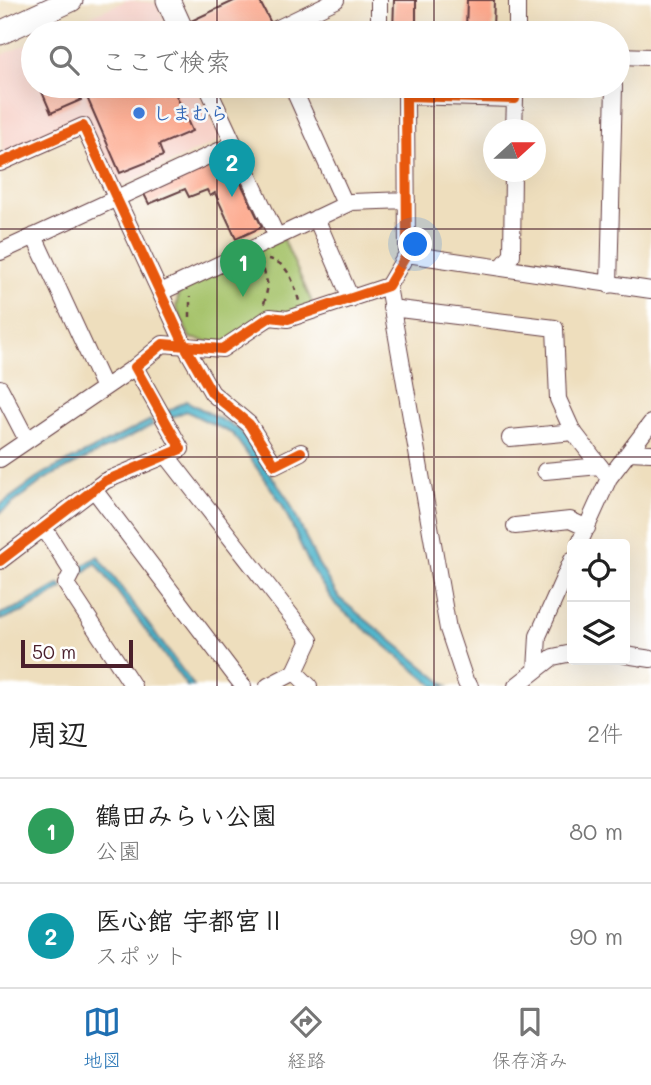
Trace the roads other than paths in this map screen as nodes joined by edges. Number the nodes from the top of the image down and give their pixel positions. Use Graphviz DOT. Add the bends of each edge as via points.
graph roads {
  1 [pos="71,0"];
  2 [pos="167,0"];
  3 [pos="336,0"];
  4 [pos="379,0"];
  5 [pos="517,0"];
  6 [pos="26,21"];
  7 [pos="177,21"];
  8 [pos="293,21"];
  9 [pos="379,21"];
  10 [pos="517,21"];
  11 [pos="21,23"];
  12 [pos="0,33"];
  13 [pos="630,57"];
  14 [pos="651,57"];
  15 [pos="213,98"];
  16 [pos="297,98"];
  17 [pos="403,98"];
  18 [pos="515,98"];
  19 [pos="614,98"];
  20 [pos="514,119"];
  21 [pos="234,144"];
  22 [pos="0,163"];
  23 [pos="513,182"];
  24 [pos="117,196"];
  25 [pos="407,200"];
  26 [pos="345,204"];
  27 [pos="316,218"];
  28 [pos="34,236"];
  29 [pos="277,237"];
  30 [pos="0,252"];
  31 [pos="407,254"];
  32 [pos="501,268"];
  33 [pos="609,285"];
  34 [pos="388,286"];
  35 [pos="651,290"];
  36 [pos="161,292"];
  37 [pos="351,299"];
  38 [pos="391,308"];
  39 [pos="185,346"];
  40 [pos="135,367"];
  41 [pos="0,388"];
  42 [pos="104,388"];
  43 [pos="651,422"];
  44 [pos="575,432"];
  45 [pos="510,438"];
  46 [pos="27,440"];
  47 [pos="301,452"];
  48 [pos="629,452"];
  49 [pos="651,453"];
  50 [pos="167,456"];
  51 [pos="0,459"];
  52 [pos="545,471"];
  53 [pos="604,472"];
  54 [pos="95,491"];
  55 [pos="515,526"];
  56 [pos="44,528"];
  57 [pos="587,528"];
  58 [pos="582,539"];
  59 [pos="0,561"];
  60 [pos="567,571"];
  61 [pos="567,654"];
  62 [pos="630,657"];
  63 [pos="651,659"];
  64 [pos="536,670"];
  65 [pos="295,671"];
  66 [pos="134,686"];
  67 [pos="243,686"];
  68 [pos="268,686"];
  69 [pos="309,686"];
  70 [pos="470,686"];
  71 [pos="516,686"];
  1 -- 6 [label="street"];
  2 -- 7 [label="street"];
  3 -- 8 [label="street"];
  4 -- 9 [label="street"];
  5 -- 10 [label="street"];
  11 -- 12 [label="street"];
  13 -- 14 [label="street"];
  15 -- 21 [label="street"];
  16 -- 26 [label="street"];
  17 -- 25 [label="street"];
  18 -- 20 [label="street"];
  19 -- 33 [label="street"];
  21 -- 24 [label="street"];
  21 -- 29 [label="street"];
  22 -- 24 [label="street" via="83,126"];
  23 -- 32 [label="street" via="512,255"];
  24 -- 28 [label="street"];
  24 -- 36 [label="street"];
  25 -- 26 [label="street"];
  25 -- 31 [label="street"];
  26 -- 27 [label="street"];
  27 -- 29 [label="street"];
  27 -- 37 [label="street"];
  28 -- 30 [label="street"];
  28 -- 42 [label="street"];
  29 -- 36 [label="street"];
  31 -- 32 [label="street"];
  31 -- 34 [label="street"];
  32 -- 33 [label="street"];
  33 -- 35 [label="street"];
  34 -- 37 [label="street"];
  34 -- 38 [label="street"];
  36 -- 39 [label="street"];
  37 -- 39 [label="street" via="288,319 271,317 222,349"];
  38 -- 44 [label="street" via="555,328 558,399"];
  38 -- 70 [label="street" via="448,629"];
  39 -- 40 [label="street" via="163,344"];
  39 -- 47 [label="street" via="212,393 249,424 275,465"];
  40 -- 42 [label="street"];
  40 -- 50 [label="street" via="181,449"];
  41 -- 46 [label="street"];
  42 -- 46 [label="street"];
  43 -- 48 [label="street"];
  44 -- 45 [label="street"];
  44 -- 53 [label="street"];
  46 -- 51 [label="street"];
  48 -- 49 [label="street"];
  48 -- 53 [label="street"];
  50 -- 54 [label="street" via="105,481"];
  50 -- 65 [label="street" via="310,640"];
  52 -- 53 [label="street"];
  53 -- 57 [label="street"];
  54 -- 56 [label="street"];
  54 -- 67 [label="street"];
  55 -- 57 [label="street" via="570,520"];
  56 -- 59 [label="street"];
  56 -- 66 [label="street" via="72,572 66,584"];
  57 -- 58 [label="street"];
  60 -- 64 [label="street" via="538,636"];
  61 -- 64 [label="street" via="553,657"];
  62 -- 63 [label="street"];
  64 -- 71 [label="street"];
  65 -- 68 [label="street"];
  65 -- 69 [label="street"];
}
